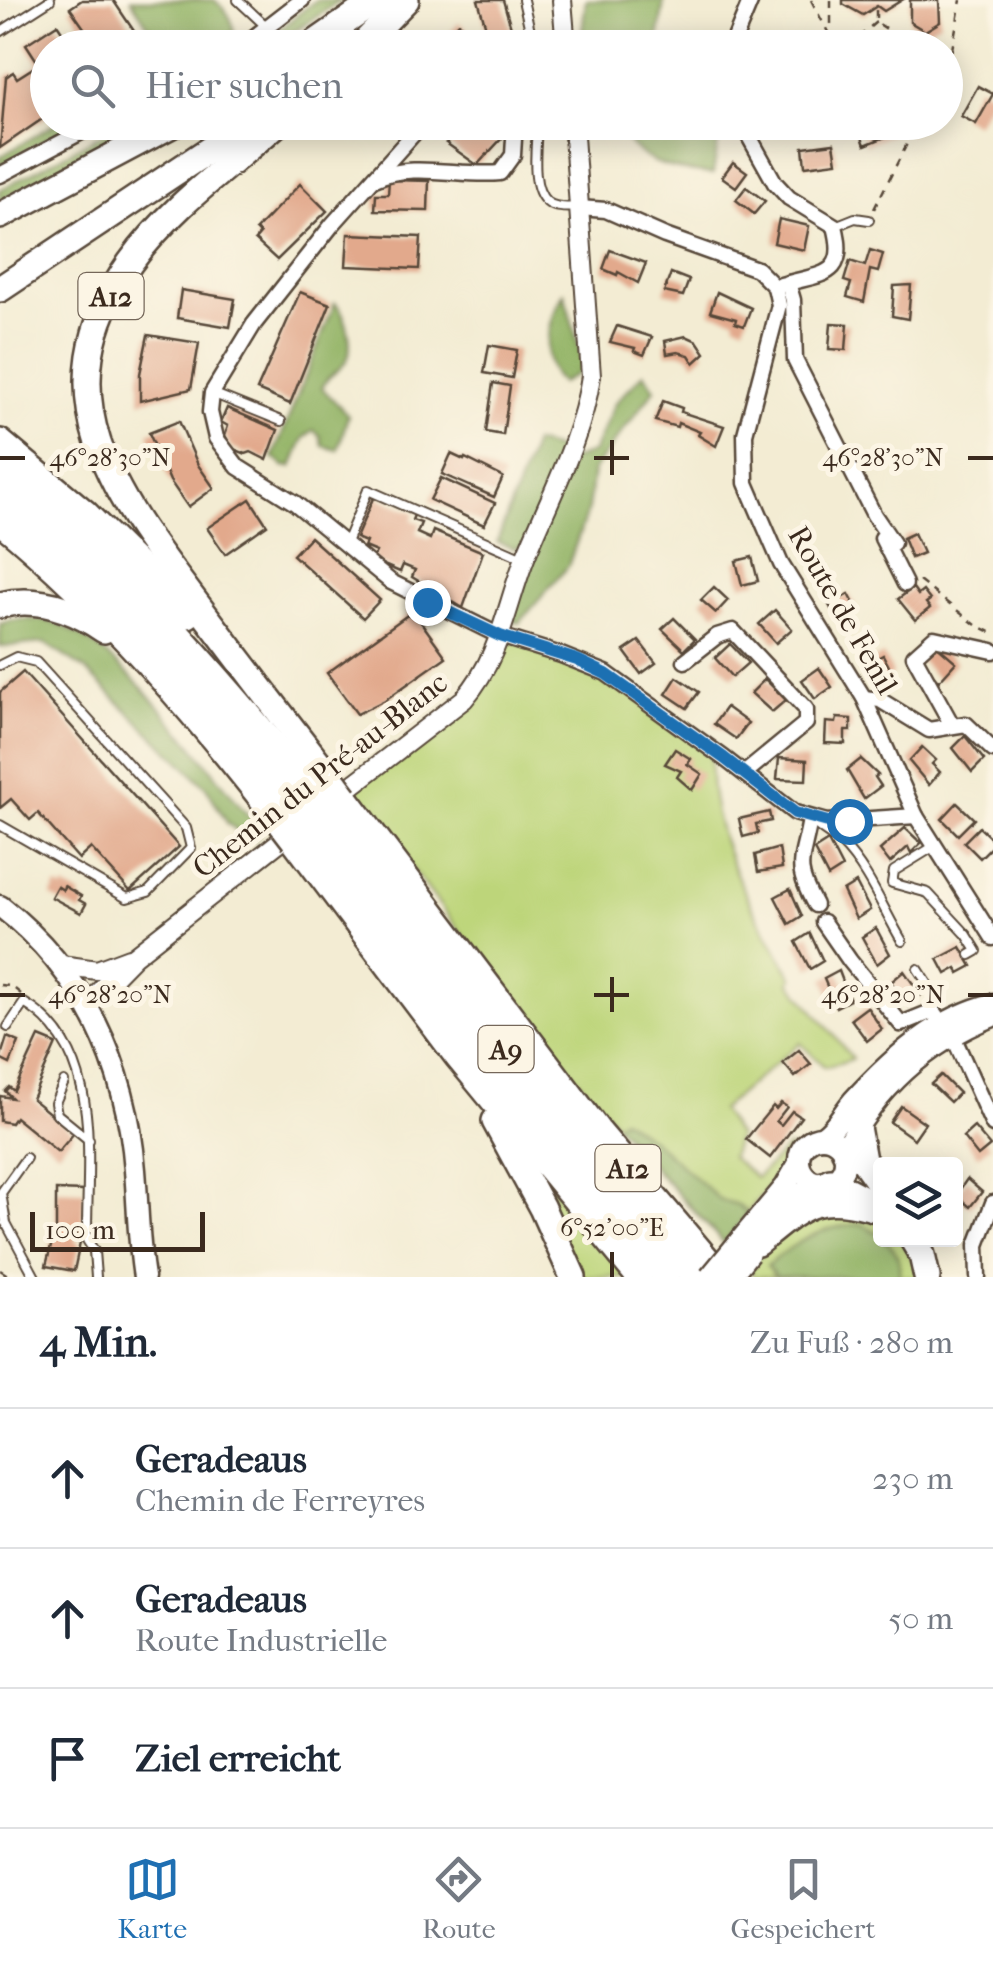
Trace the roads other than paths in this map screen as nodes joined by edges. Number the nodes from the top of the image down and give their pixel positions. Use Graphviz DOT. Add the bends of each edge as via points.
graph roads {
  1 [pos="50,0"];
  2 [pos="238,0"];
  3 [pos="302,0"];
  4 [pos="406,0"];
  5 [pos="523,0"];
  6 [pos="562,0"];
  7 [pos="752,0"];
  8 [pos="379,8"];
  9 [pos="268,28"];
  10 [pos="265,30"];
  11 [pos="340,30"];
  12 [pos="351,30"];
  13 [pos="364,30"];
  14 [pos="530,30"];
  15 [pos="564,30"];
  16 [pos="740,30"];
  17 [pos="0,32"];
  18 [pos="66,140"];
  19 [pos="143,140"];
  20 [pos="203,140"];
  21 [pos="224,140"];
  22 [pos="258,140"];
  23 [pos="409,140"];
  24 [pos="514,140"];
  25 [pos="537,140"];
  26 [pos="574,140"];
  27 [pos="751,140"];
  28 [pos="0,175"];
  29 [pos="376,178"];
  30 [pos="579,208"];
  31 [pos="0,216"];
  32 [pos="869,220"];
  33 [pos="835,226"];
  34 [pos="0,272"];
  35 [pos="782,285"];
  36 [pos="0,289"];
  37 [pos="212,393"];
  38 [pos="282,421"];
  39 [pos="0,442"];
  40 [pos="0,468"];
  41 [pos="0,495"];
  42 [pos="874,515"];
  43 [pos="0,521"];
  44 [pos="892,543"];
  45 [pos="345,544"];
  46 [pos="525,559"];
  47 [pos="911,581"];
  48 [pos="0,605"];
  49 [pos="500,636"];
  50 [pos="993,651"];
  51 [pos="686,660"];
  52 [pos="0,665"];
  53 [pos="154,672"];
  54 [pos="864,698"];
  55 [pos="952,725"];
  56 [pos="292,730"];
  57 [pos="993,750"];
  58 [pos="745,773"];
  59 [pos="315,813"];
  60 [pos="916,816"];
  61 [pos="810,820"];
  62 [pos="0,824"];
  63 [pos="933,848"];
  64 [pos="0,906"];
  65 [pos="815,906"];
  66 [pos="824,922"];
  67 [pos="993,938"];
  68 [pos="902,940"];
  69 [pos="970,955"];
  70 [pos="134,956"];
  71 [pos="61,965"];
  72 [pos="918,969"];
  73 [pos="87,1004"];
  74 [pos="993,1004"];
  75 [pos="993,1016"];
  76 [pos="943,1024"];
  77 [pos="8,1027"];
  78 [pos="540,1054"];
  79 [pos="457,1056"];
  80 [pos="53,1081"];
  81 [pos="993,1125"];
  82 [pos="857,1127"];
  83 [pos="822,1137"];
  84 [pos="88,1140"];
  85 [pos="26,1158"];
  86 [pos="799,1163"];
  87 [pos="834,1170"];
  88 [pos="873,1173"];
  89 [pos="873,1190"];
  90 [pos="1,1192"];
  91 [pos="993,1203"];
  92 [pos="873,1204"];
  93 [pos="873,1208"];
  94 [pos="917,1247"];
  95 [pos="932,1247"];
  96 [pos="138,1248"];
  97 [pos="748,1254"];
  98 [pos="35,1277"];
  99 [pos="96,1277"];
  100 [pos="133,1277"];
  101 [pos="144,1277"];
  102 [pos="573,1277"];
  103 [pos="640,1277"];
  104 [pos="666,1277"];
  105 [pos="694,1277"];
  106 [pos="710,1277"];
  107 [pos="722,1277"];
  108 [pos="730,1277"];
  109 [pos="928,1277"];
  110 [pos="941,1277"];
  111 [pos="978,1277"];
  1 -- 17 [label="lane"];
  2 -- 9 [label="lane"];
  3 -- 9 [label="street"];
  4 -- 8 [label="highway"];
  5 -- 14 [label="lane"];
  6 -- 15 [label="street"];
  7 -- 16 [label="street"];
  8 -- 11 [label="highway"];
  8 -- 12 [label="highway"];
  8 -- 13 [label="highway"];
  9 -- 10 [label="street"];
  18 -- 28 [label="street"];
  19 -- 31 [label="highway"];
  20 -- 34 [label="highway, A12"];
  21 -- 36 [label="highway, A12"];
  22 -- 56 [label="highway, A12" via="181,206 128,265 96,336 89,397 102,458 130,514"];
  23 -- 29 [label="street"];
  24 -- 29 [label="street" via="500,173 393,171"];
  25 -- 30 [label="lane" via="537,184 545,201"];
  26 -- 30 [label="street"];
  27 -- 33 [label="street" via="775,183"];
  29 -- 37 [label="street" via="254,324"];
  30 -- 35 [label="street" via="606,210 757,268"];
  30 -- 46 [label="street, Chemin du Pré-au-Blanc" via="592,376 587,405"];
  32 -- 33 [label="lane"];
  33 -- 35 [label="street" via="841,249 836,265 819,277"];
  35 -- 42 [label="street" via="793,300 794,360"];
  35 -- 54 [label="street, Route de Fenil" via="745,434 746,483 781,564"];
  37 -- 38 [label="lane"];
  37 -- 45 [label="street" via="216,438 238,467"];
  39 -- 56 [label="highway" via="125,550"];
  40 -- 59 [label="highway, A9" via="77,533 231,692"];
  41 -- 59 [label="highway, A9" via="134,618"];
  42 -- 44 [label="street"];
  42 -- 47 [label="street"];
  43 -- 53 [label="highway" via="85,597"];
  45 -- 46 [label="lane" via="368,490"];
  45 -- 49 [label="street" via="391,582"];
  46 -- 49 [label="street, Chemin du Pré-au-Blanc"];
  48 -- 53 [label="highway" via="32,602 69,610"];
  49 -- 58 [label="street" via="606,674"];
  49 -- 70 [label="street, Chemin du Pré-au-Blanc" via="464,698"];
  50 -- 55 [label="street" via="934,638 914,656"];
  51 -- 58 [label="street" via="733,631 806,709 806,723"];
  52 -- 62 [label="lane" via="23,657 36,662 186,828 191,848 148,892 128,898"];
  53 -- 59 [label="highway"];
  54 -- 55 [label="street" via="880,700 929,730"];
  54 -- 60 [label="street, Route de Fenil"];
  55 -- 57 [label="street" via="966,724"];
  56 -- 59 [label="highway, A12"];
  58 -- 61 [label="street"];
  59 -- 78 [label="highway, A12"];
  59 -- 79 [label="highway"];
  59 -- 104 [label="highway, A9" via="533,1118"];
  59 -- 105 [label="highway, A9"];
  60 -- 61 [label="street"];
  60 -- 63 [label="street, Route de Fenil"];
  61 -- 65 [label="street" via="799,860"];
  61 -- 68 [label="lane" via="857,863"];
  63 -- 67 [label="street, Route de Fenil"];
  63 -- 69 [label="lane" via="891,878 935,900 967,934 976,951"];
  64 -- 71 [label="main road"];
  66 -- 76 [label="street" via="901,1024"];
  70 -- 71 [label="street, Chemin du Pré-au-Blanc" via="97,970"];
  70 -- 73 [label="street, Chemin du Pré-au-Blanc"];
  71 -- 73 [label="main road"];
  72 -- 76 [label="lane" via="937,998"];
  73 -- 96 [label="main road" via="126,1104"];
  74 -- 76 [label="main road"];
  75 -- 76 [label="main road"];
  76 -- 81 [label="street" via="984,1095"];
  76 -- 82 [label="main road"];
  76 -- 83 [label="main road" via="884,1068"];
  77 -- 84 [label="lane" via="24,1003 44,1014 61,1036 77,1070"];
  78 -- 97 [label="highway"];
  78 -- 107 [label="highway, A12"];
  79 -- 102 [label="highway"];
  79 -- 103 [label="highway"];
  80 -- 84 [label="lane" via="63,1086 57,1114"];
  82 -- 87 [label="main road"];
  82 -- 88 [label="highway" via="860,1152"];
  83 -- 86 [label="main road" via="806,1144"];
  83 -- 87 [label="main road" via="836,1142"];
  84 -- 99 [label="lane" via="88,1240"];
  85 -- 90 [label="lane"];
  86 -- 87 [label="main road" via="805,1175"];
  86 -- 97 [label="main road"];
  87 -- 89 [label="highway"];
  87 -- 92 [label="highway"];
  87 -- 97 [label="main road" via="779,1212"];
  90 -- 98 [label="lane" via="6,1223"];
  91 -- 111 [label="street" via="976,1245"];
  93 -- 97 [label="highway" via="813,1204 792,1213"];
  94 -- 109 [label="highway"];
  95 -- 110 [label="highway"];
  96 -- 100 [label="main road"];
  96 -- 101 [label="main road"];
  97 -- 106 [label="main road, bridge"];
  97 -- 108 [label="main road, bridge"];
}
